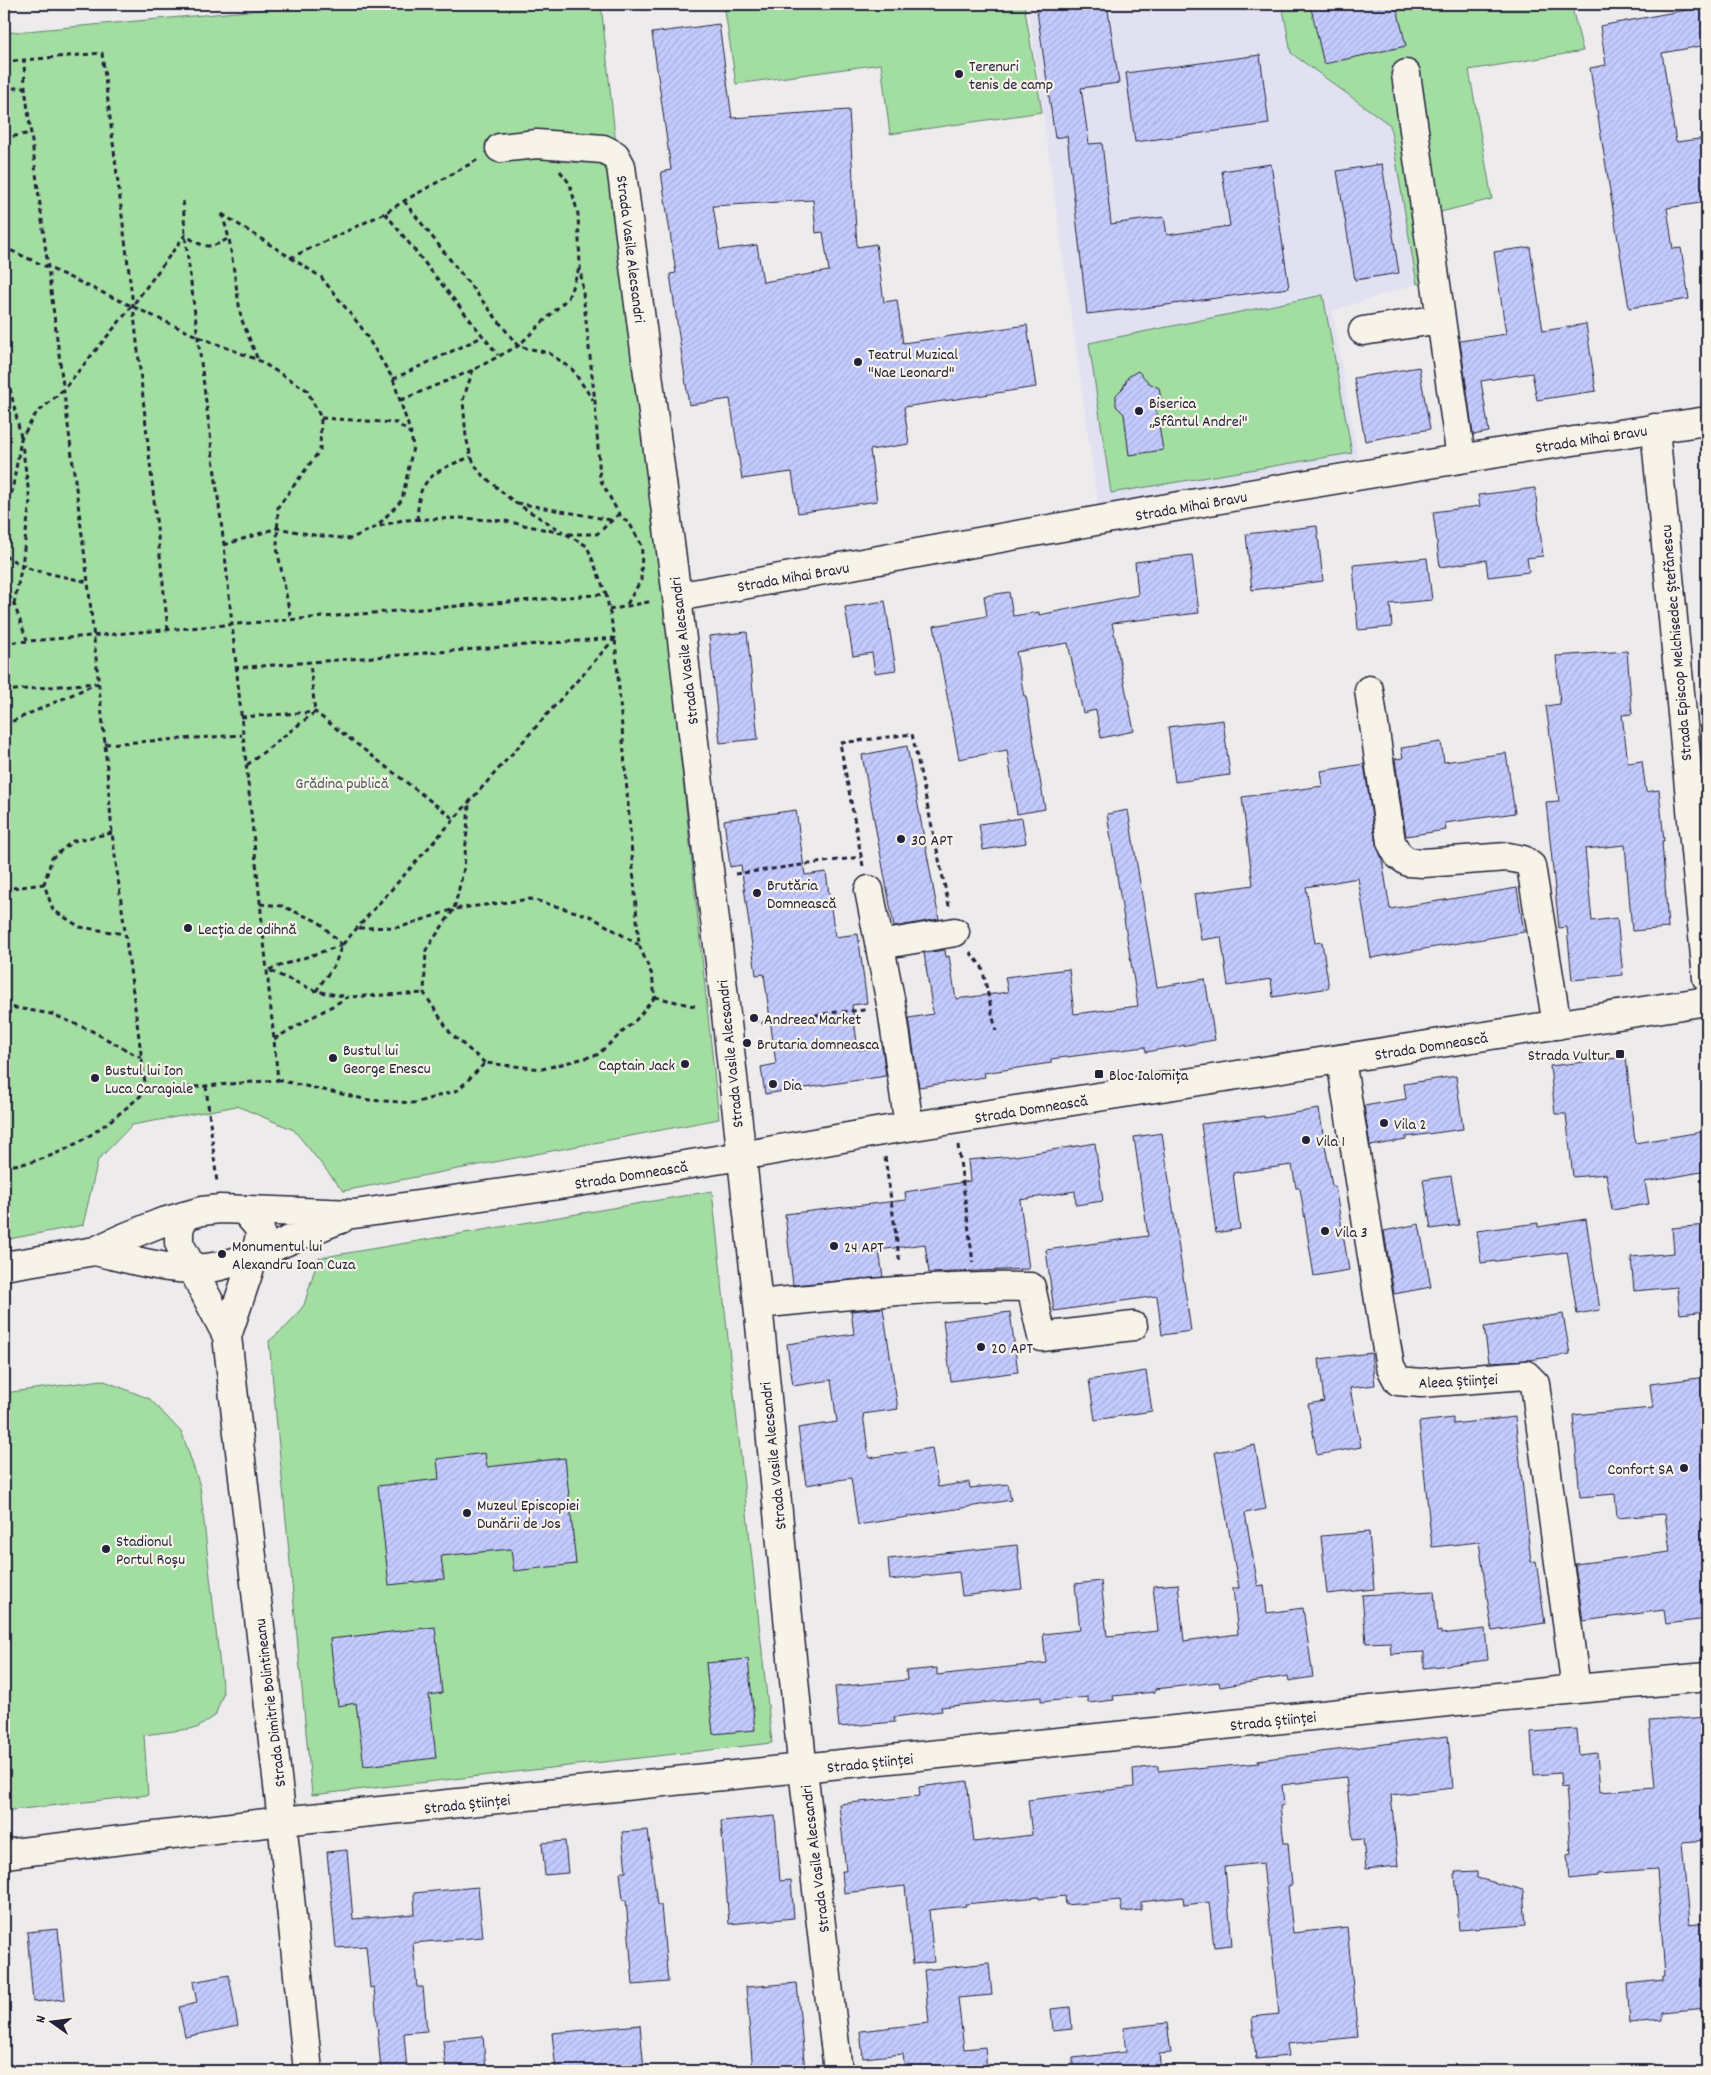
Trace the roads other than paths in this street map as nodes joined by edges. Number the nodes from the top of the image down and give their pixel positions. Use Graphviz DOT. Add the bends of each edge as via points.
graph roads {
  1 [pos="1406,74"];
  2 [pos="500,148"];
  3 [pos="1441,319"];
  4 [pos="1363,331"];
  5 [pos="1707,421"];
  6 [pos="1655,428"];
  7 [pos="1461,458"];
  8 [pos="676,597"];
  9 [pos="1369,690"];
  10 [pos="869,890"];
  11 [pos="955,932"];
  12 [pos="880,945"];
  13 [pos="1707,978"];
  14 [pos="1707,1001"];
  15 [pos="1556,1025"];
  16 [pos="1342,1060"];
  17 [pos="909,1126"];
  18 [pos="741,1156"];
  19 [pos="232,1209"];
  20 [pos="354,1214"];
  21 [pos="184,1216"];
  22 [pos="95,1251"];
  23 [pos="253,1254"];
  24 [pos="4,1266"];
  25 [pos="191,1268"];
  26 [pos="758,1304"];
  27 [pos="1133,1326"];
  28 [pos="227,1336"];
  29 [pos="1707,1677"];
  30 [pos="1576,1689"];
  31 [pos="803,1768"];
  32 [pos="282,1821"];
  33 [pos="4,1854"];
  34 [pos="308,2071"];
  35 [pos="838,2071"];
  1 -- 3 [label="street"];
  2 -- 8 [label="street, Strada Vasile Alecsandri" via="537,144 603,148 615,155 621,166"];
  3 -- 4 [label="street"];
  3 -- 7 [label="street"];
  5 -- 6 [label="street, Strada Mihai Bravu"];
  6 -- 7 [label="street, Strada Mihai Bravu"];
  6 -- 13 [label="street, Strada Episcop Melchisedec Ștefănescu"];
  7 -- 8 [label="street, Strada Mihai Bravu"];
  8 -- 18 [label="street, Strada Vasile Alecsandri"];
  9 -- 15 [label="street" via="1391,842 1398,855 1408,862 1423,864 1508,857 1523,860 1531,866"];
  10 -- 12 [label="street"];
  11 -- 12 [label="street"];
  12 -- 17 [label="street"];
  14 -- 15 [label="street, Strada Domnească"];
  15 -- 16 [label="street, Strada Domnească"];
  16 -- 17 [label="street, Strada Domnească"];
  16 -- 30 [label="street, Aleea Științei" via="1384,1332 1390,1366 1398,1381 1421,1383 1526,1375 1535,1384"];
  17 -- 18 [label="street, Strada Domnească"];
  18 -- 20 [label="street, Strada Domnească"];
  18 -- 26 [label="street, Strada Vasile Alecsandri"];
  19 -- 20 [label="street, Strada Domnească"];
  19 -- 21 [label="street, Strada Domnească"];
  19 -- 23 [label="street, Strada Dimitrie Bolintineanu" via="260,1230"];
  20 -- 23 [label="street, Strada Domnească"];
  21 -- 22 [label="street, Strada Domnească"];
  21 -- 25 [label="street, Strada Dimitrie Bolintineanu" via="179,1244"];
  22 -- 24 [label="street, Strada Domnească"];
  22 -- 25 [label="street, Strada Domnească"];
  23 -- 25 [label="street, Strada Domnească" via="219,1266"];
  23 -- 28 [label="street, Strada Dimitrie Bolintineanu"];
  25 -- 28 [label="street, Strada Dimitrie Bolintineanu"];
  26 -- 27 [label="street" via="903,1290 1031,1287 1042,1337"];
  26 -- 31 [label="street, Strada Vasile Alecsandri"];
  28 -- 32 [label="street, Strada Dimitrie Bolintineanu"];
  29 -- 30 [label="street, Strada Științei"];
  30 -- 31 [label="street, Strada Științei"];
  31 -- 32 [label="street, Strada Științei"];
  31 -- 35 [label="street, Strada Vasile Alecsandri"];
  32 -- 33 [label="street, Strada Științei"];
  32 -- 34 [label="street, Strada Dimitrie Bolintineanu"];
}
